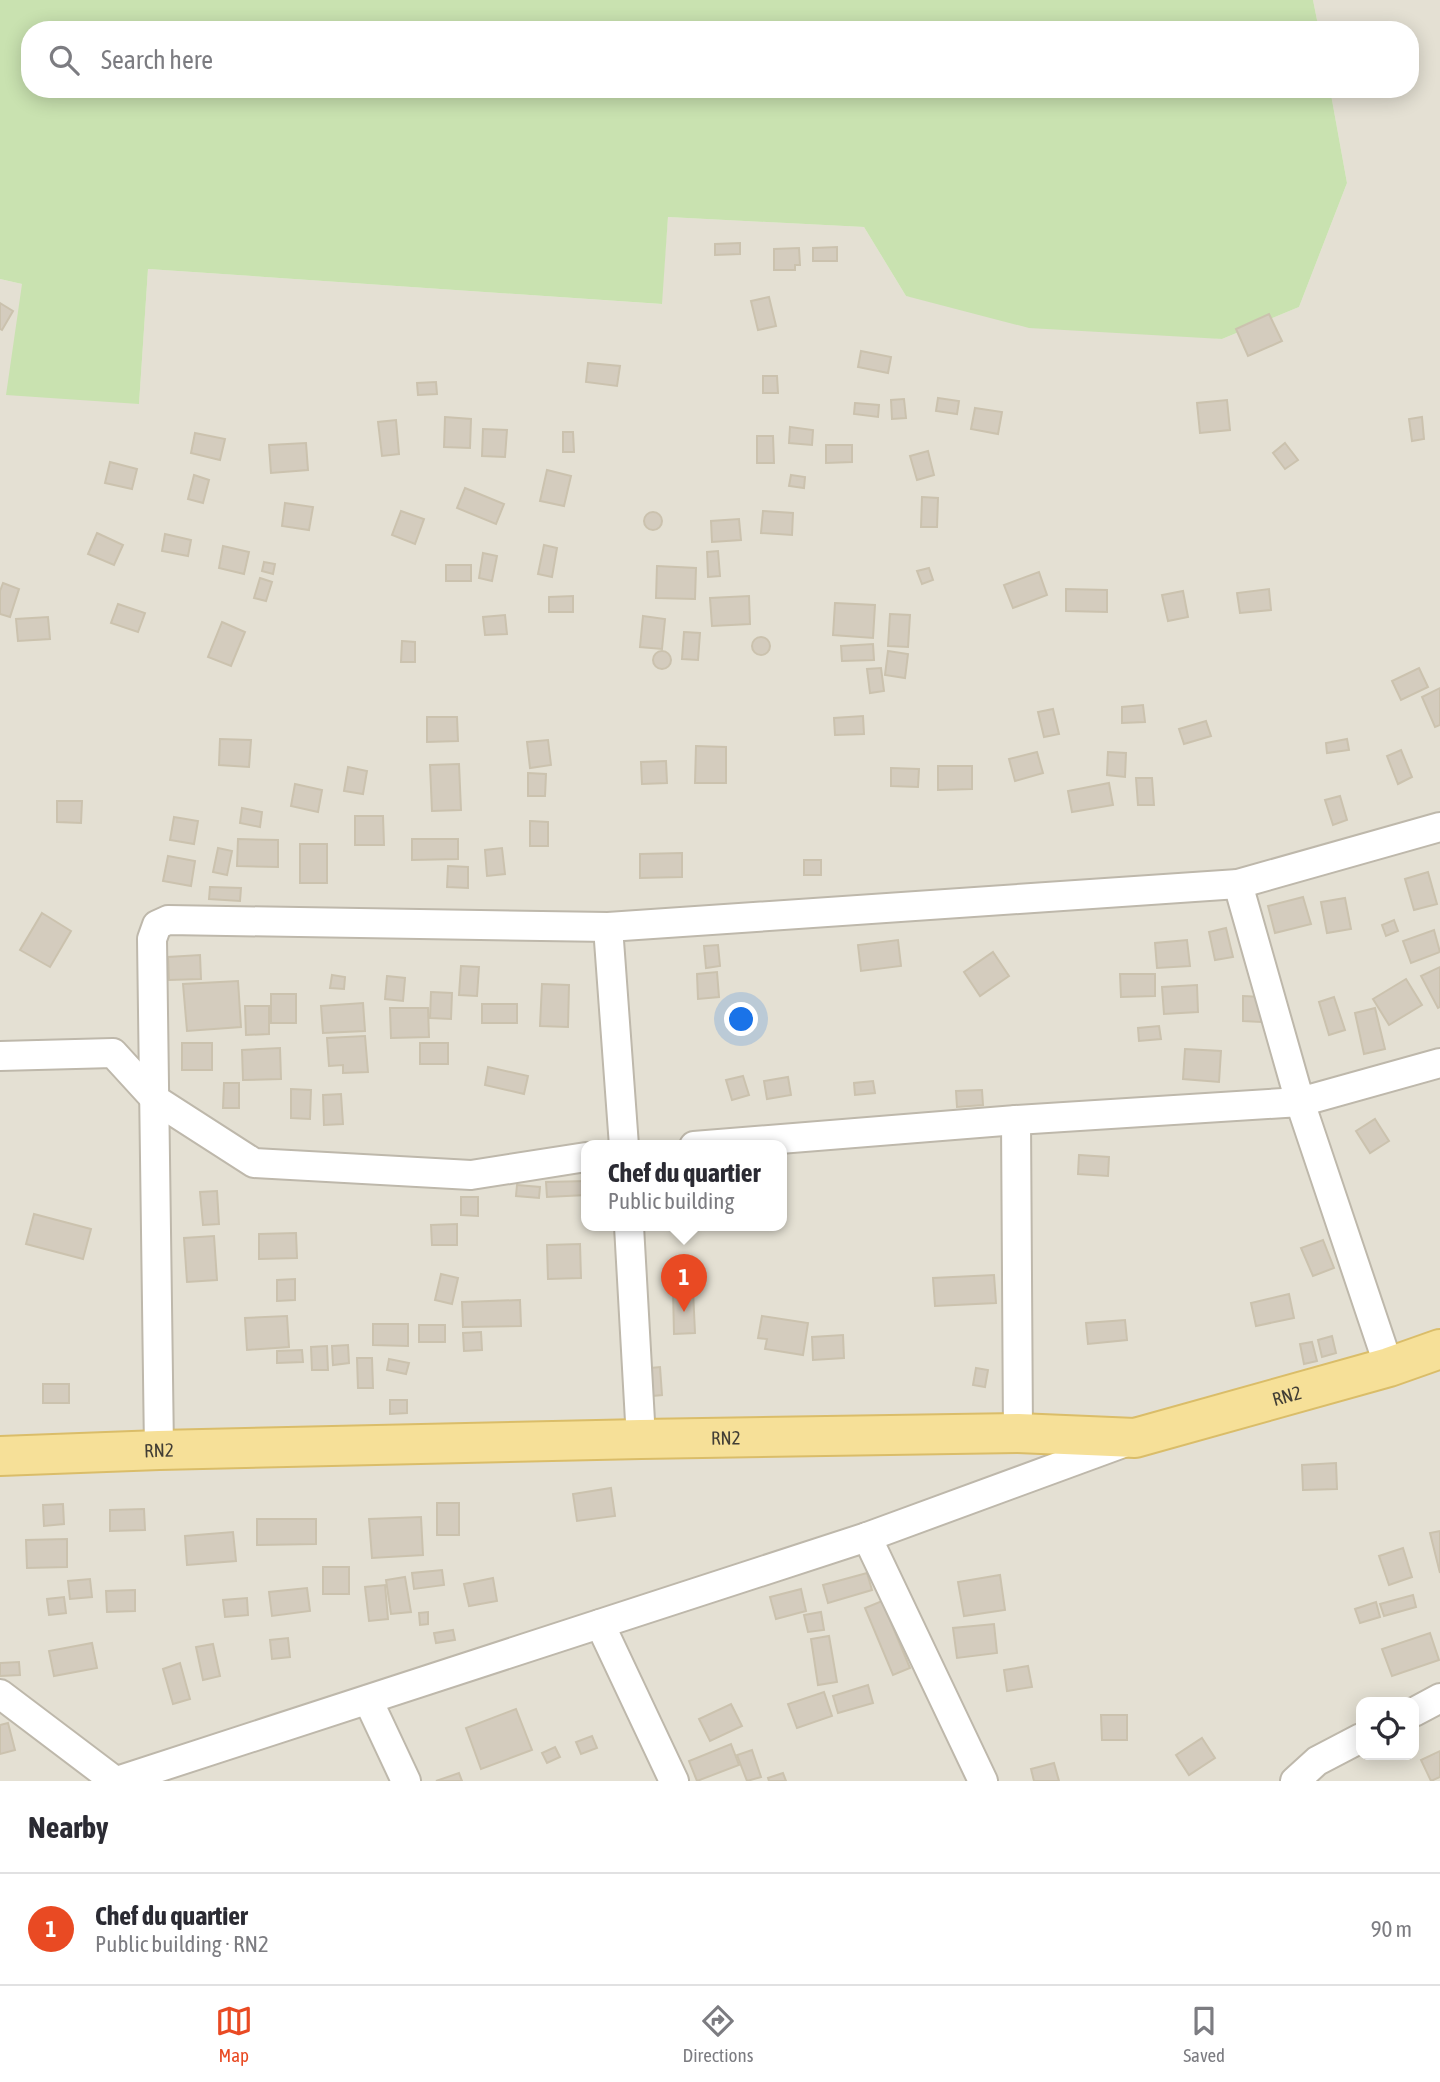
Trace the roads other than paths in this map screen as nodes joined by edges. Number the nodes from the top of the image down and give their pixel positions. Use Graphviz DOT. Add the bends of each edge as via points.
graph roads {
  1 [pos="1440,827"];
  2 [pos="1238,884"];
  3 [pos="608,928"];
  4 [pos="0,1056"];
  5 [pos="1440,1063"];
  6 [pos="156,1100"];
  7 [pos="1300,1102"];
  8 [pos="1016,1120"];
  9 [pos="624,1140"];
  10 [pos="768,1140"];
  11 [pos="581,1158"];
  12 [pos="629,1231"];
  13 [pos="1440,1349"];
  14 [pos="1389,1367"];
  15 [pos="1018,1433"];
  16 [pos="1135,1438"];
  17 [pos="641,1439"];
  18 [pos="159,1450"];
  19 [pos="0,1456"];
  20 [pos="867,1537"];
  21 [pos="600,1624"];
  22 [pos="0,1694"];
  23 [pos="1440,1698"];
  24 [pos="368,1700"];
  25 [pos="1419,1709"];
  26 [pos="1356,1741"];
  27 [pos="116,1781"];
  28 [pos="407,1781"];
  29 [pos="674,1781"];
  30 [pos="983,1781"];
  31 [pos="1295,1781"];
  1 -- 2 [label="street"];
  2 -- 3 [label="street"];
  2 -- 7 [label="street"];
  3 -- 6 [label="street" via="168,920 157,925 152,939"];
  3 -- 9 [label="street"];
  4 -- 6 [label="street" via="113,1053"];
  5 -- 7 [label="street"];
  6 -- 11 [label="street" via="254,1163 471,1175"];
  6 -- 18 [label="street"];
  7 -- 8 [label="street"];
  7 -- 14 [label="street"];
  8 -- 10 [label="street"];
  8 -- 15 [label="street"];
  12 -- 17 [label="street"];
  13 -- 14 [label="main road, RN2"];
  14 -- 16 [label="main road, RN2"];
  15 -- 16 [label="main road, RN2"];
  15 -- 17 [label="main road, RN2"];
  16 -- 20 [label="street"];
  17 -- 18 [label="main road, RN2"];
  18 -- 19 [label="main road, RN2"];
  20 -- 21 [label="street"];
  20 -- 30 [label="street"];
  21 -- 24 [label="street"];
  21 -- 29 [label="street"];
  22 -- 27 [label="street"];
  23 -- 25 [label="street"];
  24 -- 27 [label="street"];
  24 -- 28 [label="street"];
  26 -- 31 [label="street" via="1317,1761"];
}
